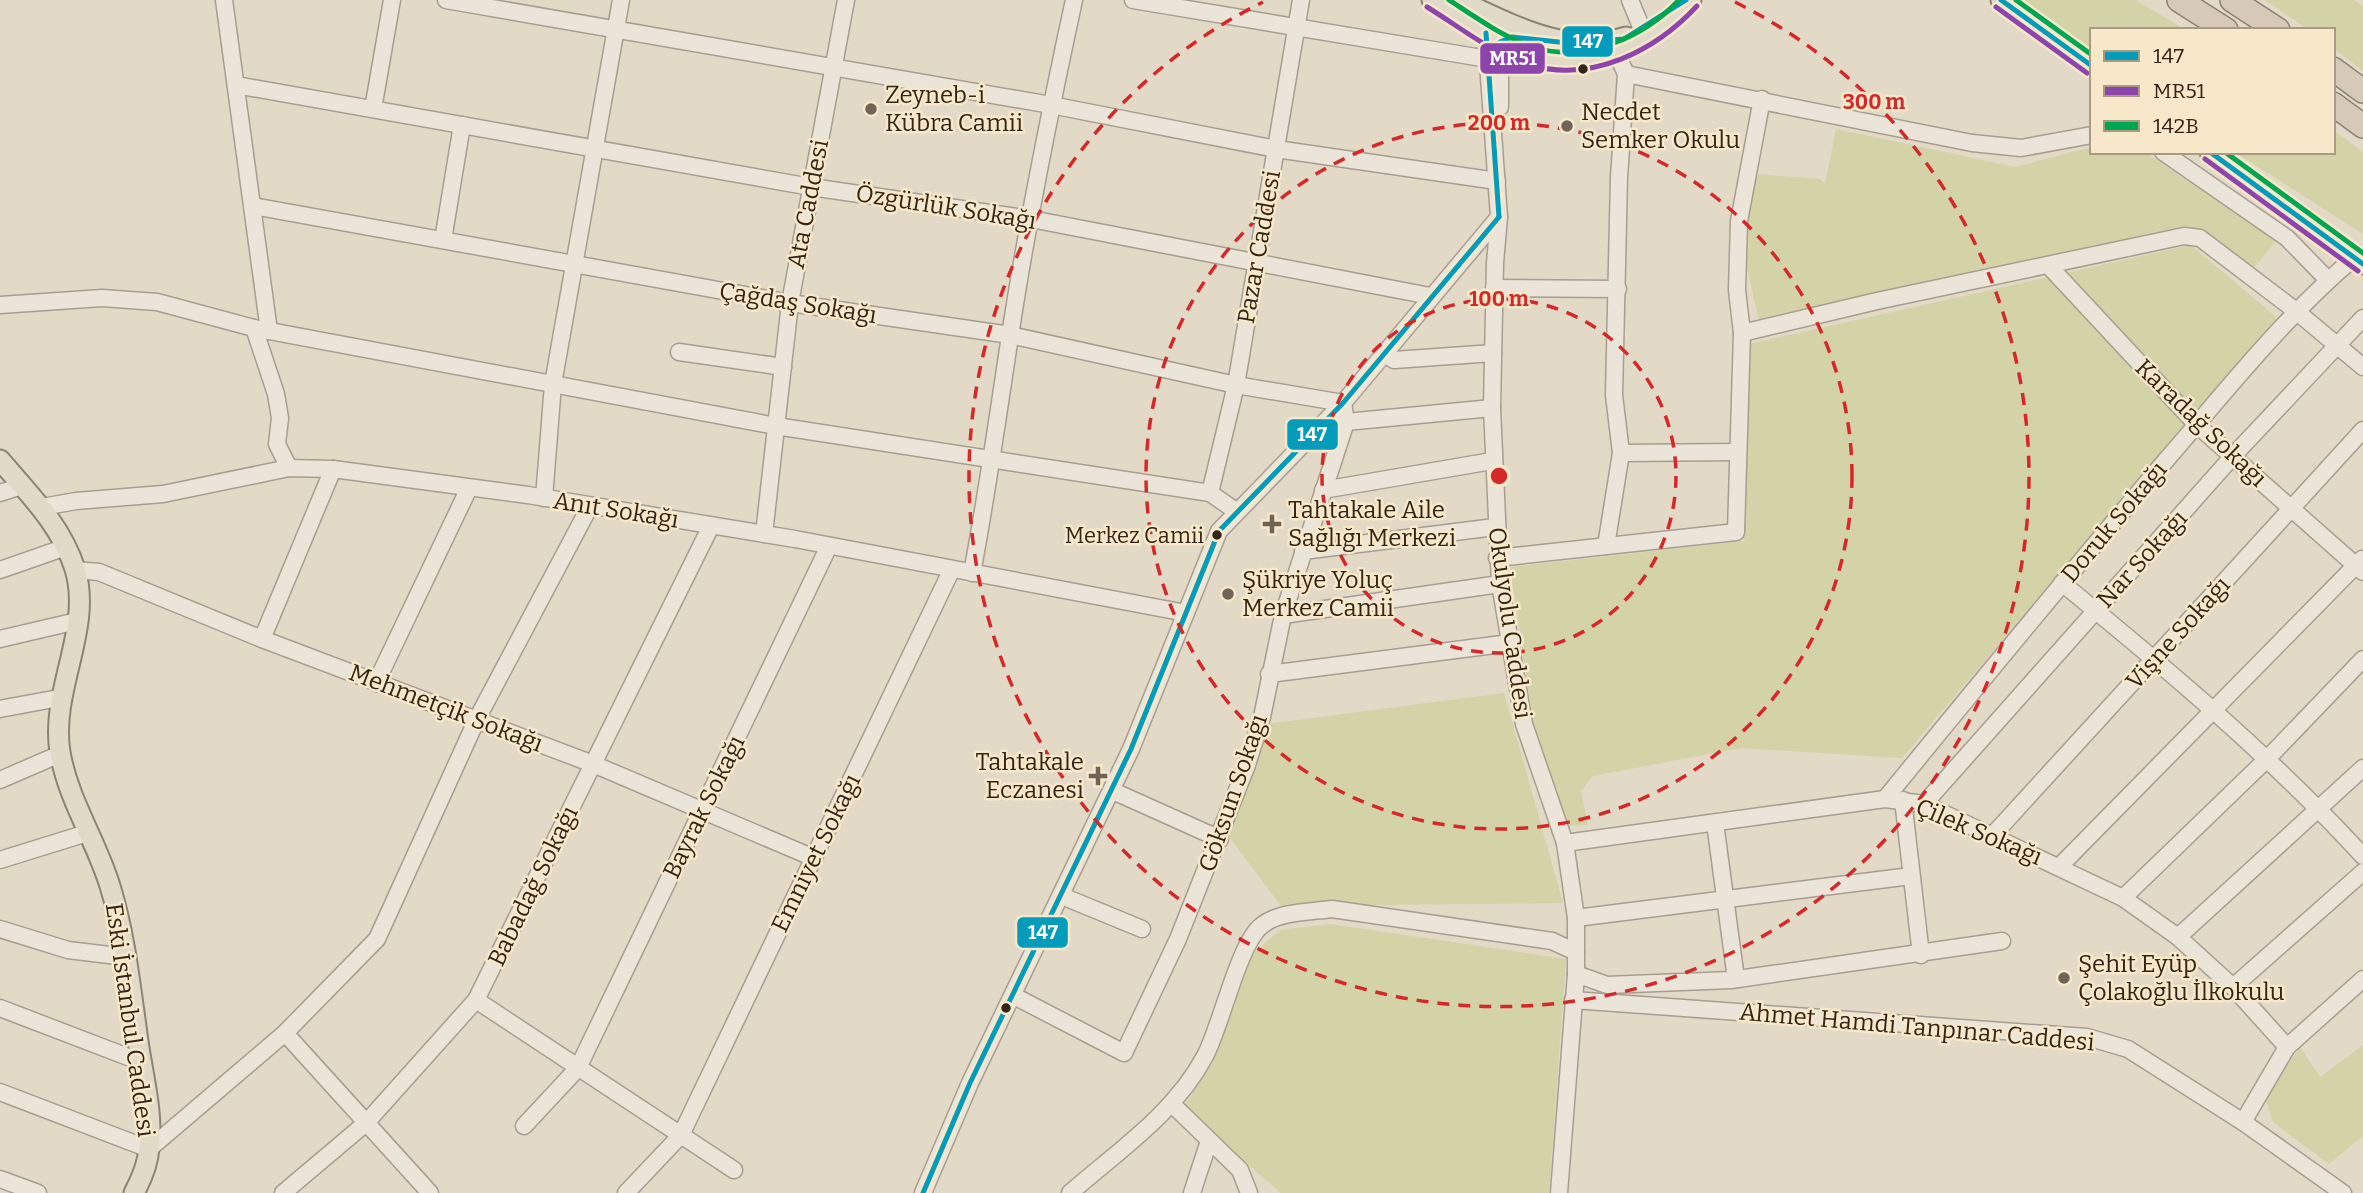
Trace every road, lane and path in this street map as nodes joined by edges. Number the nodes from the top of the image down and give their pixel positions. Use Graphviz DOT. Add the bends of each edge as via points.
graph roads {
  1 [pos="224,0"];
  2 [pos="392,0"];
  3 [pos="446,0"];
  4 [pos="621,0"];
  5 [pos="846,0"];
  6 [pos="1074,0"];
  7 [pos="1133,0"];
  8 [pos="1301,0"];
  9 [pos="1432,0"];
  10 [pos="1630,0"];
  11 [pos="1688,0"];
  12 [pos="2001,0"];
  13 [pos="2179,0"];
  14 [pos="2232,0"];
  15 [pos="1462,2"];
  16 [pos="1198,6"];
  17 [pos="2223,28"];
  18 [pos="2275,28"];
  19 [pos="1297,29"];
  20 [pos="1642,29"];
  21 [pos="616,30"];
  22 [pos="1493,37"];
  23 [pos="1554,40"];
  24 [pos="1614,46"];
  25 [pos="1488,59"];
  26 [pos="2090,65"];
  27 [pos="833,69"];
  28 [pos="2335,71"];
  29 [pos="1626,74"];
  30 [pos="236,85"];
  31 [pos="2363,92"];
  32 [pos="1762,99"];
  33 [pos="1051,105"];
  34 [pos="2335,105"];
  35 [pos="373,109"];
  36 [pos="462,125"];
  37 [pos="2363,126"];
  38 [pos="1495,129"];
  39 [pos="2090,135"];
  40 [pos="595,149"];
  41 [pos="1276,149"];
  42 [pos="2166,154"];
  43 [pos="2213,154"];
  44 [pos="1497,181"];
  45 [pos="811,187"];
  46 [pos="253,206"];
  47 [pos="1499,217"];
  48 [pos="1031,219"];
  49 [pos="443,240"];
  50 [pos="2360,257"];
  51 [pos="574,264"];
  52 [pos="1256,265"];
  53 [pos="2048,265"];
  54 [pos="2328,280"];
  55 [pos="1494,288"];
  56 [pos="1618,289"];
  57 [pos="1430,296"];
  58 [pos="790,303"];
  59 [pos="0,305"];
  60 [pos="2296,311"];
  61 [pos="2363,318"];
  62 [pos="262,329"];
  63 [pos="1742,333"];
  64 [pos="1010,335"];
  65 [pos="2339,347"];
  66 [pos="680,352"];
  67 [pos="1383,353"];
  68 [pos="1493,353"];
  69 [pos="783,368"];
  70 [pos="2363,368"];
  71 [pos="553,384"];
  72 [pos="1236,385"];
  73 [pos="1343,403"];
  74 [pos="1492,408"];
  75 [pos="1346,422"];
  76 [pos="2197,425"];
  77 [pos="776,426"];
  78 [pos="2363,430"];
  79 [pos="1738,452"];
  80 [pos="1621,453"];
  81 [pos="2233,456"];
  82 [pos="994,459"];
  83 [pos="0,460"];
  84 [pos="1492,461"];
  85 [pos="289,468"];
  86 [pos="333,469"];
  87 [pos="22,486"];
  88 [pos="469,488"];
  89 [pos="1323,490"];
  90 [pos="0,493"];
  91 [pos="1210,493"];
  92 [pos="544,498"];
  93 [pos="590,506"];
  94 [pos="42,507"];
  95 [pos="2291,509"];
  96 [pos="1236,511"];
  97 [pos="711,526"];
  98 [pos="1495,527"];
  99 [pos="764,534"];
  100 [pos="829,546"];
  101 [pos="1606,546"];
  102 [pos="66,547"];
  103 [pos="1303,551"];
  104 [pos="1497,558"];
  105 [pos="2361,565"];
  106 [pos="0,570"];
  107 [pos="75,570"];
  108 [pos="951,571"];
  109 [pos="972,573"];
  110 [pos="2062,583"];
  111 [pos="1500,584"];
  112 [pos="2096,611"];
  113 [pos="1186,613"];
  114 [pos="1283,615"];
  115 [pos="78,621"];
  116 [pos="0,639"];
  117 [pos="262,639"];
  118 [pos="1510,643"];
  119 [pos="2154,659"];
  120 [pos="2363,659"];
  121 [pos="1269,674"];
  122 [pos="376,682"];
  123 [pos="60,698"];
  124 [pos="0,709"];
  125 [pos="2214,710"];
  126 [pos="477,719"];
  127 [pos="60,754"];
  128 [pos="2267,759"];
  129 [pos="593,764"];
  130 [pos="2363,768"];
  131 [pos="0,780"];
  132 [pos="1112,791"];
  133 [pos="1885,799"];
  134 [pos="1903,800"];
  135 [pos="1924,804"];
  136 [pos="2319,809"];
  137 [pos="702,811"];
  138 [pos="1714,822"];
  139 [pos="87,832"];
  140 [pos="1993,835"];
  141 [pos="1220,839"];
  142 [pos="1565,843"];
  143 [pos="2363,856"];
  144 [pos="814,858"];
  145 [pos="0,860"];
  146 [pos="2059,867"];
  147 [pos="2363,872"];
  148 [pos="1911,876"];
  149 [pos="1062,896"];
  150 [pos="2123,898"];
  151 [pos="1725,900"];
  152 [pos="1576,918"];
  153 [pos="0,929"];
  154 [pos="1142,929"];
  155 [pos="2178,937"];
  156 [pos="2002,941"];
  157 [pos="1576,952"];
  158 [pos="1921,955"];
  159 [pos="126,957"];
  160 [pos="1576,974"];
  161 [pos="1736,979"];
  162 [pos="2363,979"];
  163 [pos="2233,987"];
  164 [pos="1014,996"];
  165 [pos="476,1000"];
  166 [pos="1573,1000"];
  167 [pos="0,1008"];
  168 [pos="285,1033"];
  169 [pos="2287,1047"];
  170 [pos="141,1062"];
  171 [pos="578,1068"];
  172 [pos="0,1092"];
  173 [pos="1172,1104"];
  174 [pos="366,1122"];
  175 [pos="2243,1122"];
  176 [pos="524,1126"];
  177 [pos="681,1135"];
  178 [pos="1209,1141"];
  179 [pos="149,1149"];
  180 [pos="734,1170"];
  181 [pos="0,1180"];
  182 [pos="38,1193"];
  183 [pos="134,1193"];
  184 [pos="283,1193"];
  185 [pos="430,1193"];
  186 [pos="626,1193"];
  187 [pos="923,1193"];
  188 [pos="1070,1193"];
  189 [pos="1192,1193"];
  190 [pos="1249,1193"];
  191 [pos="1559,1193"];
  192 [pos="2343,1193"];
  1 -- 30 [label="street"];
  2 -- 35 [label="street"];
  3 -- 21 [label="street"];
  4 -- 21 [label="street"];
  5 -- 27 [label="street, Ata Caddesi"];
  6 -- 33 [label="street"];
  7 -- 16 [label="street"];
  8 -- 19 [label="street, Pazar Caddesi"];
  9 -- 22 [label="main road"];
  10 -- 20 [label="street"];
  11 -- 20 [label="main road"];
  11 -- 24 [label="main road" via="1677,17 1633,45"];
  12 -- 26 [label="main road"];
  13 -- 17 [label="highway"];
  14 -- 18 [label="highway"];
  15 -- 22 [label="main road" via="1490,25"];
  15 -- 23 [label="main road" via="1522,31"];
  16 -- 19 [label="street"];
  19 -- 25 [label="street"];
  19 -- 41 [label="street, Pazar Caddesi"];
  20 -- 24 [label="main road"];
  21 -- 27 [label="street"];
  21 -- 40 [label="street"];
  22 -- 23 [label="main road"];
  22 -- 24 [label="main road" via="1534,57 1570,60"];
  22 -- 25 [label="main road"];
  22 -- 38 [label="street" via="1500,117"];
  23 -- 24 [label="main road"];
  24 -- 29 [label="street"];
  25 -- 38 [label="street" via="1489,114"];
  27 -- 33 [label="street"];
  27 -- 45 [label="street, Ata Caddesi"];
  28 -- 31 [label="highway"];
  29 -- 32 [label="street"];
  29 -- 56 [label="street"];
  30 -- 35 [label="street, Özgürlük Sokağı"];
  30 -- 46 [label="street"];
  32 -- 39 [label="street" via="1972,143 2021,148"];
  32 -- 63 [label="street" via="1740,221 1737,290"];
  33 -- 41 [label="street"];
  33 -- 48 [label="street"];
  34 -- 37 [label="highway"];
  35 -- 36 [label="street, Özgürlük Sokağı"];
  36 -- 40 [label="street, Özgürlük Sokağı"];
  36 -- 49 [label="street"];
  38 -- 44 [label="street, Okulyolu Caddesi"];
  40 -- 45 [label="street, Özgürlük Sokağı"];
  40 -- 51 [label="street"];
  41 -- 44 [label="street"];
  41 -- 52 [label="street, Pazar Caddesi"];
  42 -- 54 [label="street" via="2287,238"];
  43 -- 50 [label="main road"];
  44 -- 47 [label="street, Okulyolu Caddesi"];
  45 -- 48 [label="street, Özgürlük Sokağı"];
  45 -- 58 [label="street, Ata Caddesi"];
  46 -- 49 [label="street, Çağdaş Sokağı"];
  46 -- 62 [label="street"];
  47 -- 55 [label="street, Okulyolu Caddesi"];
  47 -- 57 [label="street"];
  48 -- 52 [label="street, Özgürlük Sokağı"];
  48 -- 64 [label="street"];
  49 -- 51 [label="street, Çağdaş Sokağı"];
  50 -- 54 [label="street, Doruk Sokağı"];
  51 -- 58 [label="street, Çağdaş Sokağı"];
  51 -- 71 [label="street"];
  52 -- 57 [label="street, Özgürlük Sokağı"];
  52 -- 72 [label="street, Pazar Caddesi"];
  53 -- 60 [label="street" via="2183,236 2200,237"];
  53 -- 63 [label="street"];
  53 -- 76 [label="street, Karadağ Sokağı"];
  54 -- 60 [label="street, Doruk Sokağı"];
  55 -- 56 [label="street"];
  55 -- 68 [label="street, Okulyolu Caddesi"];
  56 -- 80 [label="street" via="1614,395"];
  57 -- 67 [label="street"];
  58 -- 64 [label="street, Çağdaş Sokağı"];
  58 -- 69 [label="street, Ata Caddesi"];
  59 -- 62 [label="street" via="102,298 157,302"];
  60 -- 65 [label="street"];
  60 -- 76 [label="street, Doruk Sokağı"];
  61 -- 65 [label="street, Nar Sokağı"];
  62 -- 71 [label="street"];
  62 -- 85 [label="street" via="280,418 277,444"];
  63 -- 79 [label="street"];
  64 -- 72 [label="street, Çağdaş Sokağı"];
  64 -- 82 [label="street"];
  65 -- 70 [label="street"];
  65 -- 81 [label="street, Nar Sokağı"];
  66 -- 69 [label="street"];
  67 -- 68 [label="street" via="1394,360"];
  67 -- 73 [label="street"];
  68 -- 74 [label="street, Okulyolu Caddesi"];
  69 -- 77 [label="street, Ata Caddesi"];
  71 -- 77 [label="street"];
  71 -- 92 [label="street"];
  72 -- 73 [label="street, Çağdaş Sokağı"];
  72 -- 91 [label="street, Pazar Caddesi"];
  73 -- 75 [label="street, Göksun Sokağı"];
  73 -- 96 [label="street"];
  74 -- 75 [label="street"];
  74 -- 84 [label="street, Okulyolu Caddesi"];
  75 -- 89 [label="street, Göksun Sokağı"];
  76 -- 81 [label="street, Karadağ Sokağı"];
  76 -- 110 [label="street, Doruk Sokağı"];
  77 -- 82 [label="street"];
  77 -- 99 [label="street, Ata Caddesi"];
  78 -- 95 [label="street, Vişne Sokağı"];
  79 -- 80 [label="street"];
  79 -- 101 [label="street" via="1736,532"];
  80 -- 101 [label="street"];
  81 -- 95 [label="street, Karadağ Sokağı"];
  81 -- 112 [label="street, Nar Sokağı"];
  82 -- 91 [label="street"];
  82 -- 109 [label="street"];
  83 -- 87 [label="main road, Eski İstanbul Caddesi"];
  84 -- 89 [label="street"];
  84 -- 98 [label="street, Okulyolu Caddesi"];
  85 -- 86 [label="street, Anıt Sokağı"];
  85 -- 94 [label="street, Anıt Sokağı" via="163,494"];
  86 -- 88 [label="street, Anıt Sokağı"];
  86 -- 117 [label="street"];
  87 -- 90 [label="street"];
  87 -- 94 [label="main road, Eski İstanbul Caddesi"];
  88 -- 92 [label="street, Anıt Sokağı"];
  88 -- 122 [label="street"];
  89 -- 103 [label="street, Göksun Sokağı"];
  91 -- 96 [label="street"];
  92 -- 93 [label="street, Anıt Sokağı"];
  93 -- 97 [label="street, Anıt Sokağı"];
  93 -- 126 [label="street"];
  94 -- 102 [label="main road, Eski İstanbul Caddesi"];
  95 -- 105 [label="street, Karadağ Sokağı"];
  95 -- 119 [label="street, Vişne Sokağı"];
  96 -- 113 [label="street" via="1219,531"];
  97 -- 99 [label="street, Anıt Sokağı"];
  97 -- 129 [label="street, Babadağ Sokağı"];
  98 -- 103 [label="street"];
  98 -- 104 [label="street, Okulyolu Caddesi"];
  99 -- 100 [label="street, Anıt Sokağı"];
  100 -- 108 [label="street, Anıt Sokağı"];
  100 -- 137 [label="street, Bayrak Sokağı"];
  101 -- 104 [label="street"];
  102 -- 106 [label="street"];
  102 -- 107 [label="main road, Eski İstanbul Caddesi"];
  103 -- 114 [label="street, Göksun Sokağı"];
  104 -- 111 [label="street, Okulyolu Caddesi"];
  105 -- 125 [label="street"];
  107 -- 115 [label="main road, Eski İstanbul Caddesi"];
  107 -- 117 [label="street, Mehmetçik Sokağı" via="99,572"];
  108 -- 109 [label="street, Anıt Sokağı"];
  108 -- 144 [label="street, Emniyet Sokağı"];
  109 -- 113 [label="street, Anıt Sokağı"];
  110 -- 112 [label="street"];
  110 -- 133 [label="street, Doruk Sokağı"];
  111 -- 114 [label="street"];
  111 -- 118 [label="street, Okulyolu Caddesi"];
  112 -- 119 [label="street"];
  112 -- 135 [label="street, Nar Sokağı"];
  113 -- 132 [label="street"];
  114 -- 121 [label="street, Göksun Sokağı"];
  115 -- 116 [label="street"];
  115 -- 123 [label="main road, Eski İstanbul Caddesi"];
  117 -- 122 [label="street, Mehmetçik Sokağı"];
  118 -- 121 [label="street"];
  118 -- 142 [label="street, Okulyolu Caddesi" via="1524,724"];
  119 -- 125 [label="street"];
  119 -- 140 [label="street, Vişne Sokağı"];
  120 -- 128 [label="street"];
  121 -- 141 [label="street, Göksun Sokağı" via="1262,717"];
  122 -- 126 [label="street, Mehmetçik Sokağı"];
  123 -- 124 [label="street"];
  123 -- 127 [label="main road, Eski İstanbul Caddesi"];
  125 -- 128 [label="street"];
  125 -- 146 [label="street"];
  126 -- 129 [label="street, Mehmetçik Sokağı"];
  126 -- 168 [label="street" via="377,939"];
  127 -- 131 [label="street"];
  127 -- 139 [label="main road, Eski İstanbul Caddesi"];
  128 -- 136 [label="street"];
  128 -- 150 [label="street"];
  129 -- 137 [label="street, Mehmetçik Sokağı"];
  129 -- 165 [label="street, Babadağ Sokağı"];
  130 -- 136 [label="street"];
  132 -- 141 [label="street"];
  132 -- 149 [label="street"];
  133 -- 134 [label="street, Çilek Sokağı"];
  133 -- 138 [label="street, Çilek Sokağı"];
  134 -- 135 [label="street, Çilek Sokağı"];
  134 -- 148 [label="street"];
  135 -- 140 [label="street, Çilek Sokağı"];
  136 -- 143 [label="street"];
  136 -- 155 [label="street"];
  137 -- 144 [label="street, Mehmetçik Sokağı"];
  137 -- 171 [label="street, Bayrak Sokağı"];
  138 -- 142 [label="street, Çilek Sokağı"];
  138 -- 151 [label="street"];
  139 -- 145 [label="street"];
  139 -- 159 [label="main road, Eski İstanbul Caddesi" via="109,884"];
  140 -- 146 [label="street, Çilek Sokağı"];
  141 -- 164 [label="street, Göksun Sokağı" via="1124,1053"];
  142 -- 152 [label="street, Okulyolu Caddesi"];
  144 -- 177 [label="street, Emniyet Sokağı"];
  146 -- 150 [label="street, Çilek Sokağı"];
  147 -- 163 [label="street"];
  148 -- 151 [label="street"];
  148 -- 158 [label="street"];
  149 -- 154 [label="street"];
  149 -- 164 [label="street"];
  150 -- 155 [label="street, Çilek Sokağı"];
  151 -- 152 [label="street"];
  151 -- 161 [label="street"];
  152 -- 157 [label="street, Okulyolu Caddesi"];
  153 -- 159 [label="street" via="68,950"];
  155 -- 163 [label="street, Çilek Sokağı"];
  156 -- 158 [label="street"];
  157 -- 160 [label="street, Okulyolu Caddesi"];
  157 -- 173 [label="street" via="1552,941 1332,909 1281,918 1260,927 1245,953 1205,1055"];
  158 -- 161 [label="street"];
  159 -- 170 [label="main road, Eski İstanbul Caddesi"];
  160 -- 161 [label="street" via="1607,985"];
  160 -- 166 [label="street, Okulyolu Caddesi"];
  162 -- 169 [label="street"];
  163 -- 169 [label="street, Çilek Sokağı"];
  164 -- 187 [label="street"];
  165 -- 171 [label="street"];
  165 -- 174 [label="street, Babadağ Sokağı"];
  166 -- 175 [label="street, Ahmet Hamdi Tanpınar Caddesi" via="2087,1037 2129,1049"];
  166 -- 191 [label="street, Okulyolu Caddesi"];
  167 -- 170 [label="street"];
  168 -- 174 [label="street"];
  168 -- 179 [label="street"];
  169 -- 175 [label="street"];
  170 -- 179 [label="main road, Eski İstanbul Caddesi" via="150,1121"];
  171 -- 176 [label="street, Bayrak Sokağı"];
  171 -- 177 [label="street"];
  172 -- 179 [label="street"];
  173 -- 178 [label="street"];
  173 -- 188 [label="street"];
  174 -- 184 [label="street, Babadağ Sokağı"];
  174 -- 185 [label="street"];
  175 -- 192 [label="street, Ahmet Hamdi Tanpınar Caddesi"];
  177 -- 180 [label="street"];
  177 -- 186 [label="street, Emniyet Sokağı"];
  178 -- 189 [label="street"];
  178 -- 190 [label="street" via="1240,1170"];
  179 -- 183 [label="main road, Eski İstanbul Caddesi"];
  181 -- 182 [label="street"];
}
